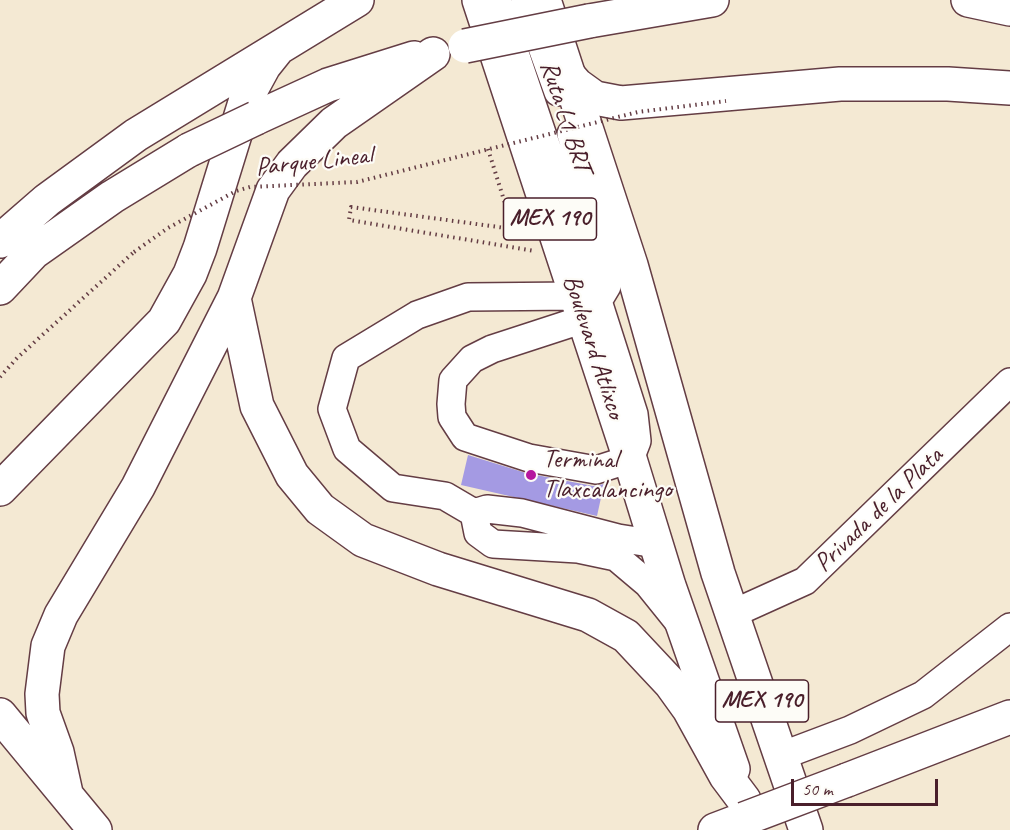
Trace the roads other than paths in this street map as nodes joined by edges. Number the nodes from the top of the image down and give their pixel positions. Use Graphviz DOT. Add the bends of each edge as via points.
graph roads {
  1 [pos="357,0"];
  2 [pos="479,0"];
  3 [pos="497,0"];
  4 [pos="525,0"];
  5 [pos="544,0"];
  6 [pos="712,0"];
  7 [pos="968,0"];
  8 [pos="1010,9"];
  9 [pos="276,51"];
  10 [pos="433,54"];
  11 [pos="570,77"];
  12 [pos="1010,88"];
  13 [pos="0,241"];
  14 [pos="0,288"];
  15 [pos="234,298"];
  16 [pos="585,305"];
  17 [pos="1010,382"];
  18 [pos="630,459"];
  19 [pos="0,489"];
  20 [pos="474,513"];
  21 [pos="656,544"];
  22 [pos="718,573"];
  23 [pos="669,586"];
  24 [pos="732,614"];
  25 [pos="683,627"];
  26 [pos="1010,627"];
  27 [pos="0,715"];
  28 [pos="1010,717"];
  29 [pos="781,756"];
  30 [pos="66,793"];
  31 [pos="744,800"];
  32 [pos="95,830"];
  33 [pos="716,830"];
  34 [pos="756,830"];
  35 [pos="806,830"];
  1 -- 9 [label="main road"];
  2 -- 16 [label="main road, Boulevard Atlixco / MEX 190" via="559,244"];
  3 -- 16 [label="street, Ruta L1 BRT"];
  4 -- 16 [label="street, Ruta L1 BRT" via="611,262 610,278"];
  5 -- 11 [label="main road, MEX 190"];
  6 -- 10 [label="main road, bridge"];
  7 -- 8 [label="main road"];
  9 -- 13 [label="main road" via="136,135"];
  9 -- 19 [label="main road" via="246,99 200,248 164,321"];
  10 -- 14 [label="main road, bridge" via="337,81 189,150 112,197 34,252"];
  10 -- 15 [label="main road" via="334,123 292,164 273,190"];
  11 -- 12 [label="main road" via="595,98 621,103 840,84 938,83"];
  11 -- 22 [label="main road, MEX 190" via="631,265"];
  15 -- 30 [label="main road" via="138,487 61,615 48,646 43,713"];
  15 -- 31 [label="main road" via="257,406 292,475 320,509 363,540 386,550 588,615 626,636 689,709"];
  16 -- 18 [label="main road, Boulevard Atlixco / MEX 190"];
  16 -- 18 [label="street" via="472,359 453,380 452,417 465,437 529,458 596,470"];
  16 -- 20 [label="street" via="468,297 417,315 346,358 332,409 347,449 393,488 445,496"];
  17 -- 24 [label="street, Privada de la Plata" via="805,581"];
  18 -- 21 [label="main road, Boulevard Atlixco / MEX 190"];
  20 -- 21 [label="street" via="487,509 522,513"];
  20 -- 25 [label="street" via="478,533 493,544 578,549 616,557 648,584"];
  21 -- 23 [label="main road, Boulevard Atlixco / MEX 190"];
  22 -- 23 [label="main road"];
  22 -- 24 [label="main road, MEX 190"];
  23 -- 25 [label="main road, Boulevard Atlixco / MEX 190"];
  24 -- 29 [label="main road, MEX 190"];
  25 -- 31 [label="main road, Boulevard Atlixco / MEX 190"];
  26 -- 29 [label="street" via="922,695 850,730"];
  27 -- 30 [label="main road"];
  28 -- 33 [label="main road, bridge"];
  29 -- 35 [label="main road, MEX 190"];
  30 -- 32 [label="main road"];
  31 -- 34 [label="main road, Boulevard Atlixco / MEX 190"];
}
